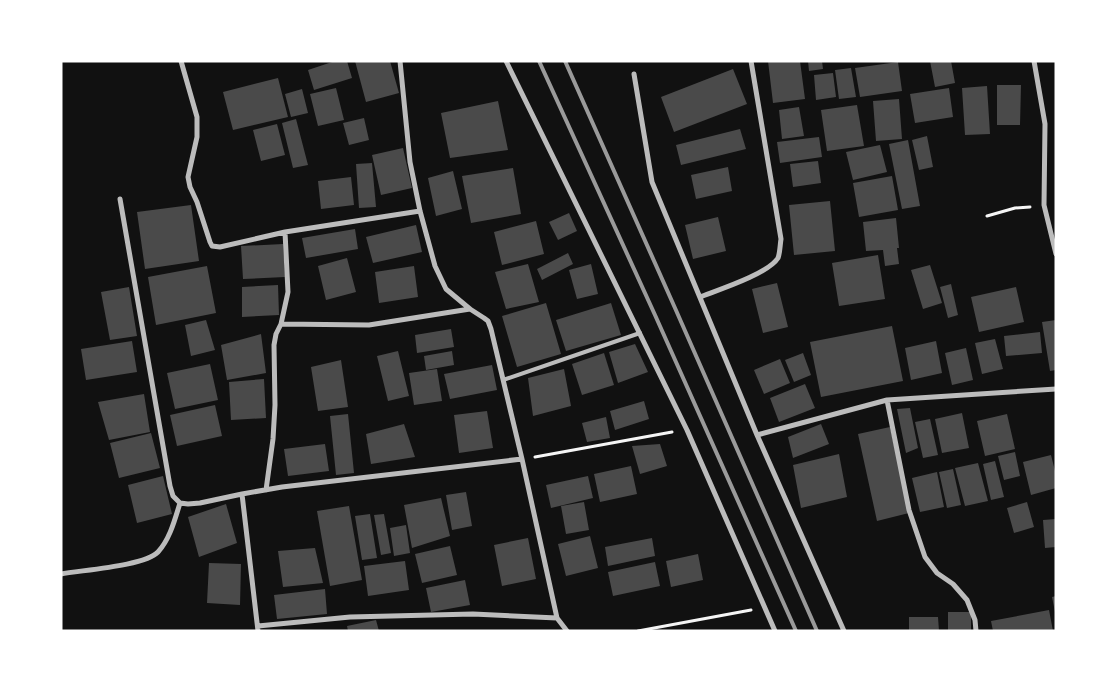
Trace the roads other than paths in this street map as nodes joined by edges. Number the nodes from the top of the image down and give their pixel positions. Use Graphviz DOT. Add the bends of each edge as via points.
graph roads {
  1 [pos="181,61"];
  2 [pos="400,61"];
  3 [pos="506,61"];
  4 [pos="751,61"];
  5 [pos="1034,61"];
  6 [pos="634,74"];
  7 [pos="120,199"];
  8 [pos="420,211"];
  9 [pos="285,232"];
  10 [pos="1056,254"];
  11 [pos="700,297"];
  12 [pos="470,309"];
  13 [pos="280,324"];
  14 [pos="640,333"];
  15 [pos="503,380"];
  16 [pos="1056,389"];
  17 [pos="887,400"];
  18 [pos="757,435"];
  19 [pos="522,459"];
  20 [pos="266,490"];
  21 [pos="242,494"];
  22 [pos="180,503"];
  23 [pos="61,574"];
  24 [pos="557,618"];
  25 [pos="258,628"];
  26 [pos="567,631"];
  27 [pos="775,631"];
  28 [pos="844,631"];
  29 [pos="976,631"];
  1 -- 9 [label="street" via="197,117 197,137 188,182 212,246"];
  2 -- 8 [label="street" via="410,162"];
  3 -- 14 [label="street"];
  4 -- 11 [label="street" via="781,239 778,258 760,273"];
  5 -- 10 [label="street" via="1045,124 1044,205"];
  6 -- 11 [label="street" via="652,182"];
  7 -- 22 [label="street" via="170,486"];
  8 -- 9 [label="street"];
  8 -- 12 [label="street" via="433,258 446,289"];
  9 -- 13 [label="street" via="288,292"];
  11 -- 18 [label="street"];
  12 -- 13 [label="street" via="369,325"];
  12 -- 15 [label="street" via="488,321"];
  13 -- 20 [label="street" via="274,345 275,405"];
  14 -- 15 [label="lane"];
  14 -- 27 [label="street" via="687,430"];
  15 -- 19 [label="street"];
  16 -- 17 [label="street"];
  17 -- 18 [label="street"];
  17 -- 29 [label="street" via="909,510 925,557 937,573 953,584 967,600"];
  18 -- 28 [label="street"];
  19 -- 20 [label="street"];
  19 -- 24 [label="street"];
  20 -- 21 [label="street"];
  21 -- 22 [label="street" via="200,503"];
  21 -- 25 [label="street"];
  22 -- 23 [label="street" via="171,531 158,552 146,559 121,565"];
  24 -- 25 [label="street" via="474,614 350,617"];
  24 -- 26 [label="street"];
}
